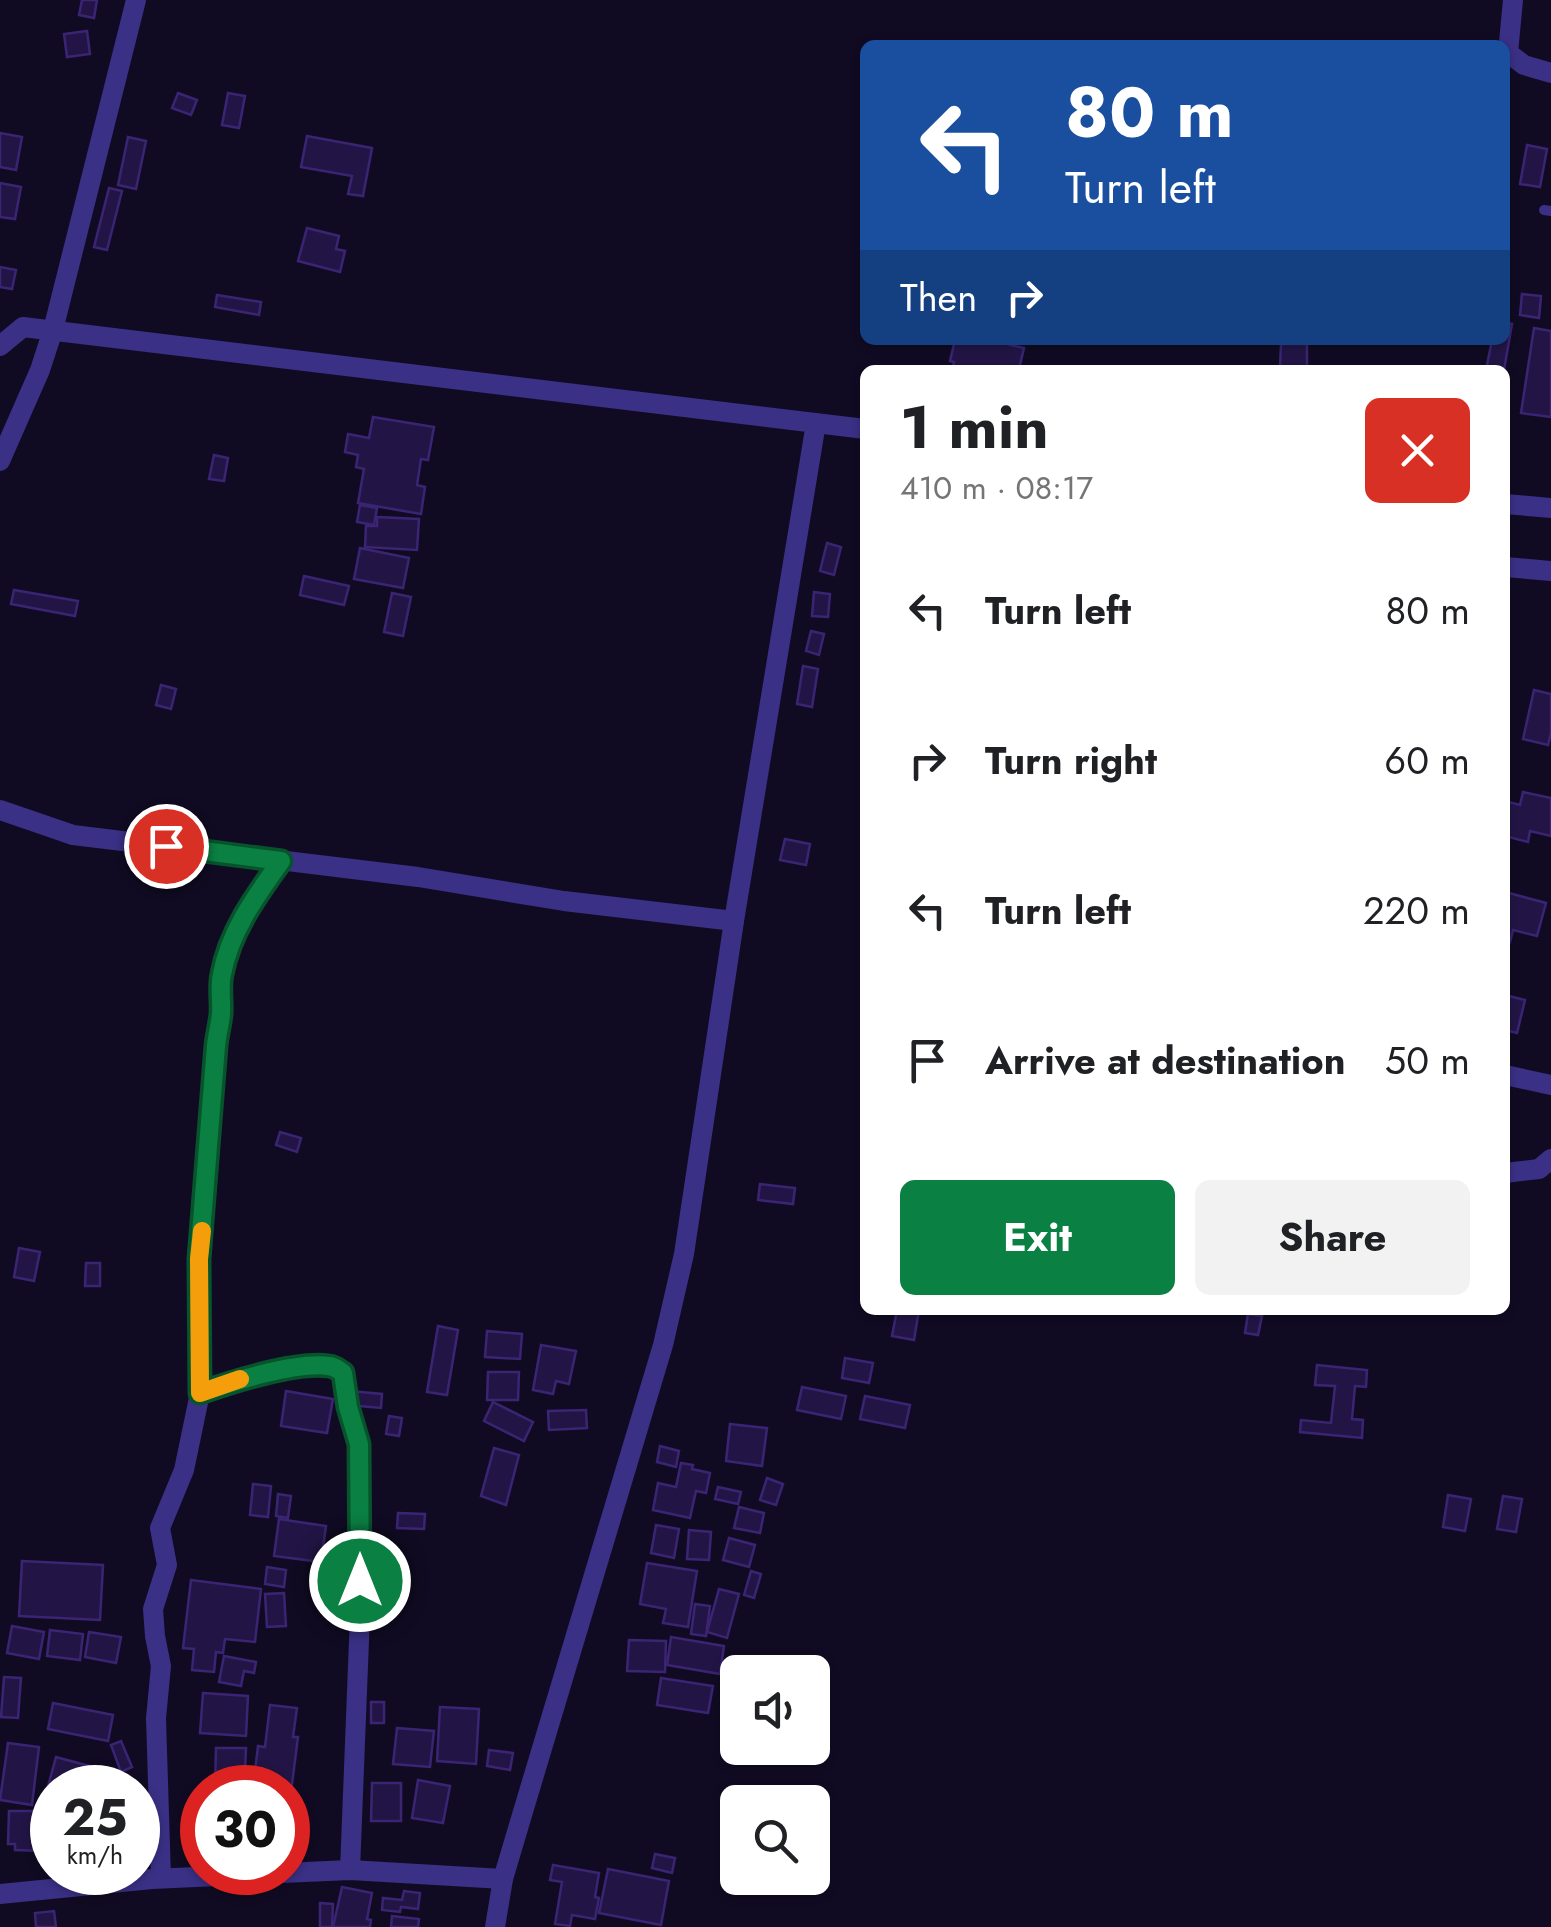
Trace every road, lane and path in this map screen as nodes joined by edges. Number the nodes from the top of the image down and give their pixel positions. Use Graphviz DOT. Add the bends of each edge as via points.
graph roads {
  1 [pos="136,0"];
  2 [pos="1514,0"];
  3 [pos="1510,40"];
  4 [pos="1510,56"];
  5 [pos="1551,73"];
  6 [pos="53,330"];
  7 [pos="0,346"];
  8 [pos="816,423"];
  9 [pos="860,428"];
  10 [pos="0,461"];
  11 [pos="1510,504"];
  12 [pos="1551,508"];
  13 [pos="1510,567"];
  14 [pos="1551,571"];
  15 [pos="0,810"];
  16 [pos="281,861"];
  17 [pos="734,921"];
  18 [pos="1510,1077"];
  19 [pos="1551,1085"];
  20 [pos="1551,1159"];
  21 [pos="1510,1172"];
  22 [pos="200,1393"];
  23 [pos="350,1870"];
  24 [pos="161,1878"];
  25 [pos="504,1879"];
  26 [pos="0,1894"];
  27 [pos="494,1927"];
  1 -- 6 [label="street"];
  2 -- 3 [label="street"];
  4 -- 5 [label="street"];
  6 -- 7 [label="street" via="23,327"];
  6 -- 8 [label="street"];
  6 -- 10 [label="street"];
  8 -- 9 [label="street"];
  8 -- 17 [label="street"];
  11 -- 12 [label="street"];
  13 -- 14 [label="street"];
  15 -- 16 [label="street" via="72,835"];
  16 -- 17 [label="street"];
  16 -- 22 [label="street" via="236,930 220,979 199,1259"];
  17 -- 25 [label="street" via="684,1254 663,1345"];
  18 -- 19 [label="street"];
  20 -- 21 [label="street" via="1538,1169"];
  22 -- 23 [label="street" via="308,1366 343,1373 359,1444"];
  22 -- 24 [label="street" via="184,1470 160,1528 167,1565 154,1609 161,1666"];
  23 -- 24 [label="street"];
  23 -- 25 [label="street"];
  24 -- 26 [label="street"];
  25 -- 27 [label="street"];
}
